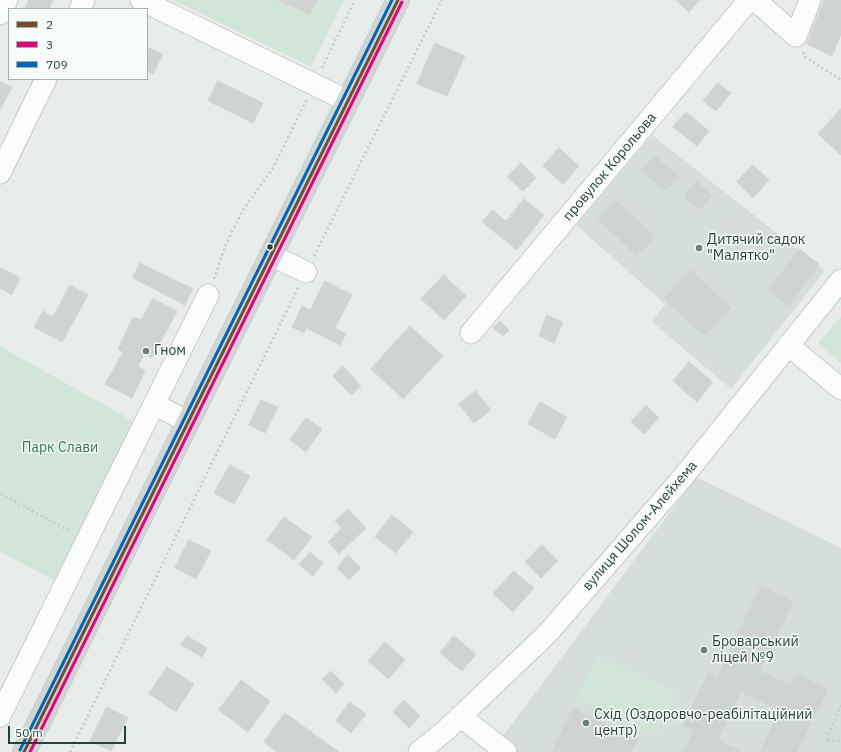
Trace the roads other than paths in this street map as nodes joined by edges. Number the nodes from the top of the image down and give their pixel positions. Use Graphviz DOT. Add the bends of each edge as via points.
graph roads {
  1 [pos="7,0"];
  2 [pos="141,0"];
  3 [pos="398,0"];
  4 [pos="749,0"];
  5 [pos="755,0"];
  6 [pos="810,0"];
  7 [pos="0,14"];
  8 [pos="46,80"];
  9 [pos="348,101"];
  10 [pos="0,173"];
  11 [pos="272,255"];
  12 [pos="306,272"];
  13 [pos="841,280"];
  14 [pos="208,295"];
  15 [pos="472,333"];
  16 [pos="788,345"];
  17 [pos="841,389"];
  18 [pos="154,404"];
  19 [pos="188,422"];
  20 [pos="0,716"];
  21 [pos="460,716"];
  22 [pos="24,752"];
  23 [pos="418,752"];
  24 [pos="506,752"];
  1 -- 7 [label="street"];
  2 -- 9 [label="street"];
  3 -- 9 [label="main road"];
  4 -- 15 [label="street, провулок Корольова"];
  5 -- 6 [label="street" via="796,36"];
  8 -- 10 [label="street"];
  9 -- 11 [label="main road"];
  11 -- 12 [label="street"];
  11 -- 19 [label="main road"];
  13 -- 16 [label="street, вулиця Шолом-Алейхема"];
  14 -- 18 [label="street"];
  16 -- 17 [label="street"];
  16 -- 21 [label="street, вулиця Шолом-Алейхема" via="683,477 547,634"];
  18 -- 19 [label="street"];
  18 -- 20 [label="street"];
  19 -- 22 [label="main road"];
  21 -- 23 [label="street, вулиця Шолом-Алейхема"];
  21 -- 24 [label="street"];
}
